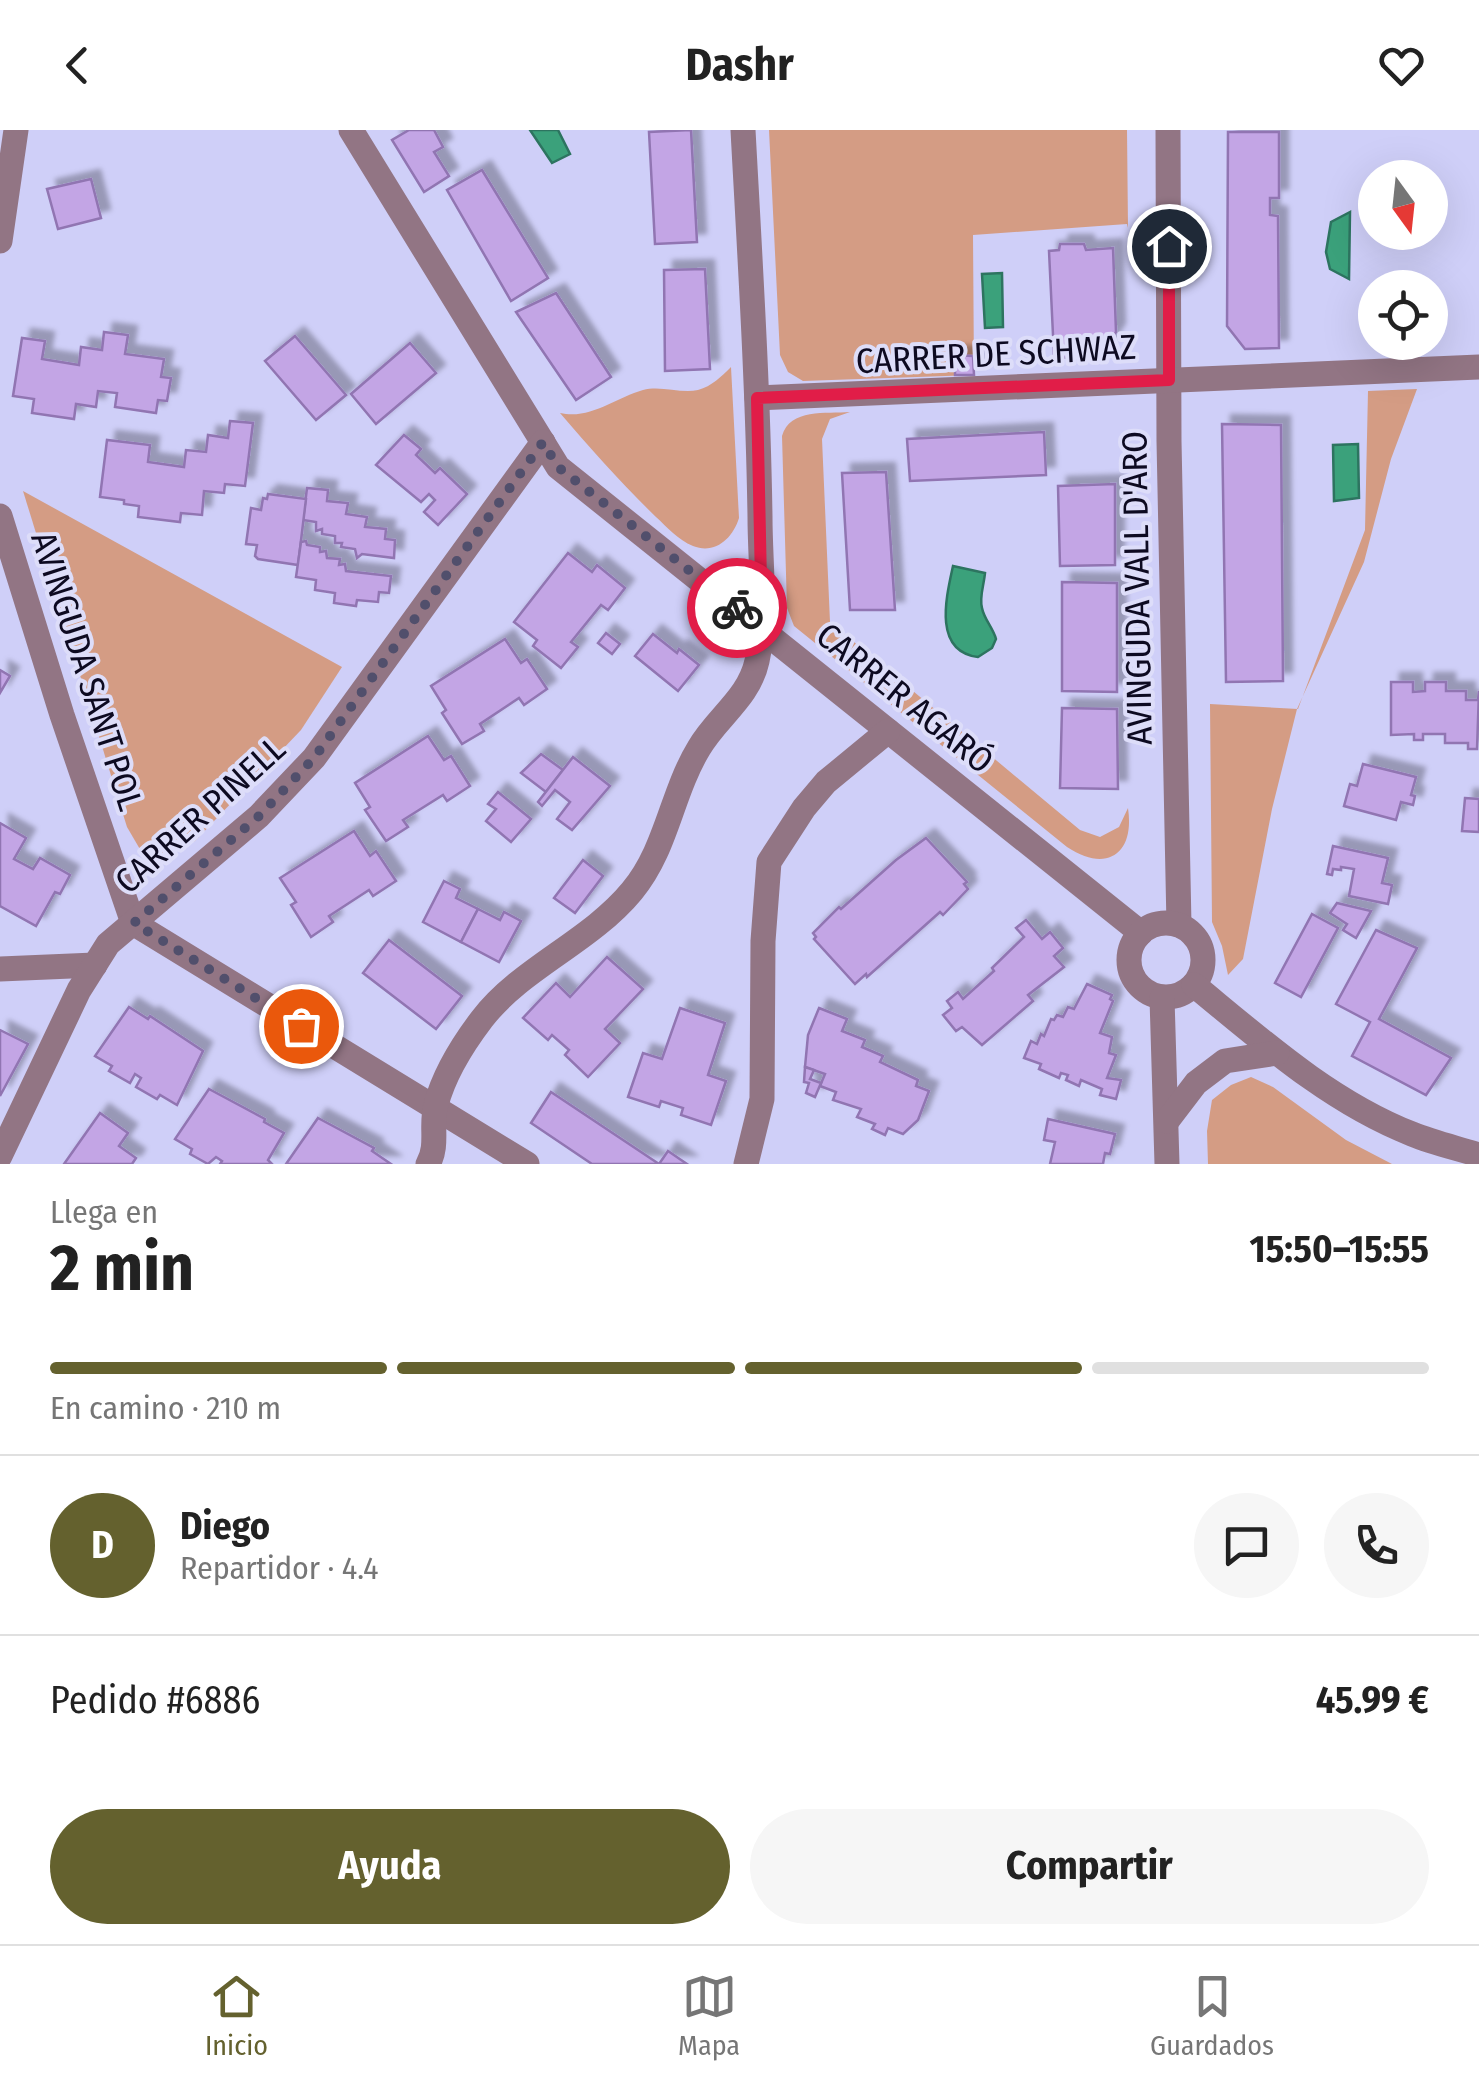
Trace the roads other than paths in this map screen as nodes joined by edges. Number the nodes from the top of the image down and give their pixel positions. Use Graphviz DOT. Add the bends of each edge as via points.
graph roads {
  1 [pos="16,130"];
  2 [pos="351,130"];
  3 [pos="743,130"];
  4 [pos="1168,130"];
  5 [pos="0,241"];
  6 [pos="1479,367"];
  7 [pos="1169,380"];
  8 [pos="757,398"];
  9 [pos="543,442"];
  10 [pos="0,516"];
  11 [pos="762,628"];
  12 [pos="888,731"];
  13 [pos="134,923"];
  14 [pos="1179,924"];
  15 [pos="1140,932"];
  16 [pos="95,965"];
  17 [pos="0,968"];
  18 [pos="1194,986"];
  19 [pos="1162,998"];
  20 [pos="1277,1053"];
  21 [pos="435,1108"];
  22 [pos="1167,1122"];
  23 [pos="1479,1155"];
  24 [pos="0,1156"];
  25 [pos="428,1164"];
  26 [pos="526,1164"];
  27 [pos="746,1164"];
  28 [pos="1167,1164"];
  1 -- 5 [label="street"];
  2 -- 9 [label="street, CARRER AGARÓ"];
  3 -- 8 [label="street"];
  4 -- 7 [label="street, AVINGUDA VALL D'ARO"];
  6 -- 7 [label="street, CARRER DE SCHWAZ"];
  7 -- 8 [label="street, CARRER DE SCHWAZ"];
  7 -- 14 [label="street, AVINGUDA VALL D'ARO"];
  8 -- 11 [label="street"];
  9 -- 11 [label="street, CARRER AGARÓ" via="558,467"];
  9 -- 13 [label="street, CARRER PINELL" via="314,758 247,827"];
  10 -- 13 [label="street, AVINGUDA SANT POL"];
  11 -- 12 [label="street, CARRER AGARÓ"];
  11 -- 21 [label="street" via="743,695 701,744 651,867 593,930 484,1016"];
  12 -- 15 [label="street, CARRER AGARÓ"];
  12 -- 27 [label="street" via="826,782 769,862 762,1099"];
  13 -- 16 [label="street, CARRER PINELL"];
  13 -- 21 [label="street"];
  14 -- 15 [label="street"];
  14 -- 18 [label="street" via="1204,954"];
  15 -- 19 [label="street" via="1128,955 1130,971 1142,990"];
  16 -- 17 [label="street"];
  16 -- 24 [label="street, CARRER PINELL"];
  18 -- 19 [label="street"];
  18 -- 20 [label="street"];
  19 -- 22 [label="street"];
  20 -- 22 [label="street" via="1225,1060 1196,1083"];
  20 -- 23 [label="street" via="1360,1109"];
  21 -- 25 [label="street"];
  21 -- 26 [label="street"];
  22 -- 28 [label="street"];
}
